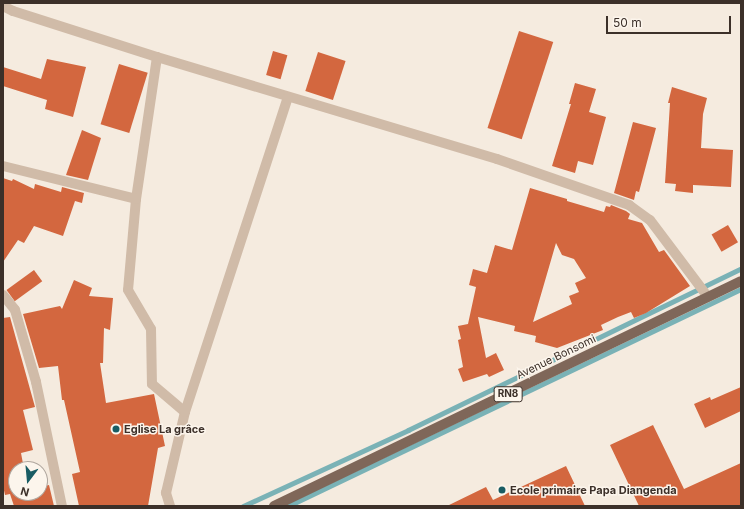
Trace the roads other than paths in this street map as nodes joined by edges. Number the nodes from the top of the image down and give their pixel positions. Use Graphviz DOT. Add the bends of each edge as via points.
graph roads {
  1 [pos="3,6"];
  2 [pos="156,57"];
  3 [pos="288,97"];
  4 [pos="3,166"];
  5 [pos="136,199"];
  6 [pos="741,281"];
  7 [pos="3,295"];
  8 [pos="708,297"];
  9 [pos="185,412"];
  10 [pos="62,506"];
  11 [pos="170,506"];
  12 [pos="274,506"];
  1 -- 2 [label="street"];
  2 -- 3 [label="street"];
  2 -- 5 [label="street"];
  3 -- 8 [label="street" via="497,159 629,204 650,220"];
  3 -- 9 [label="street"];
  4 -- 5 [label="street"];
  5 -- 9 [label="street" via="128,290 151,329 152,384"];
  6 -- 8 [label="main road, Avenue Bonsomi / RN8"];
  7 -- 10 [label="street" via="15,310 36,382"];
  8 -- 12 [label="main road, Avenue Bonsomi / RN8"];
  9 -- 11 [label="street" via="166,493"];
}
